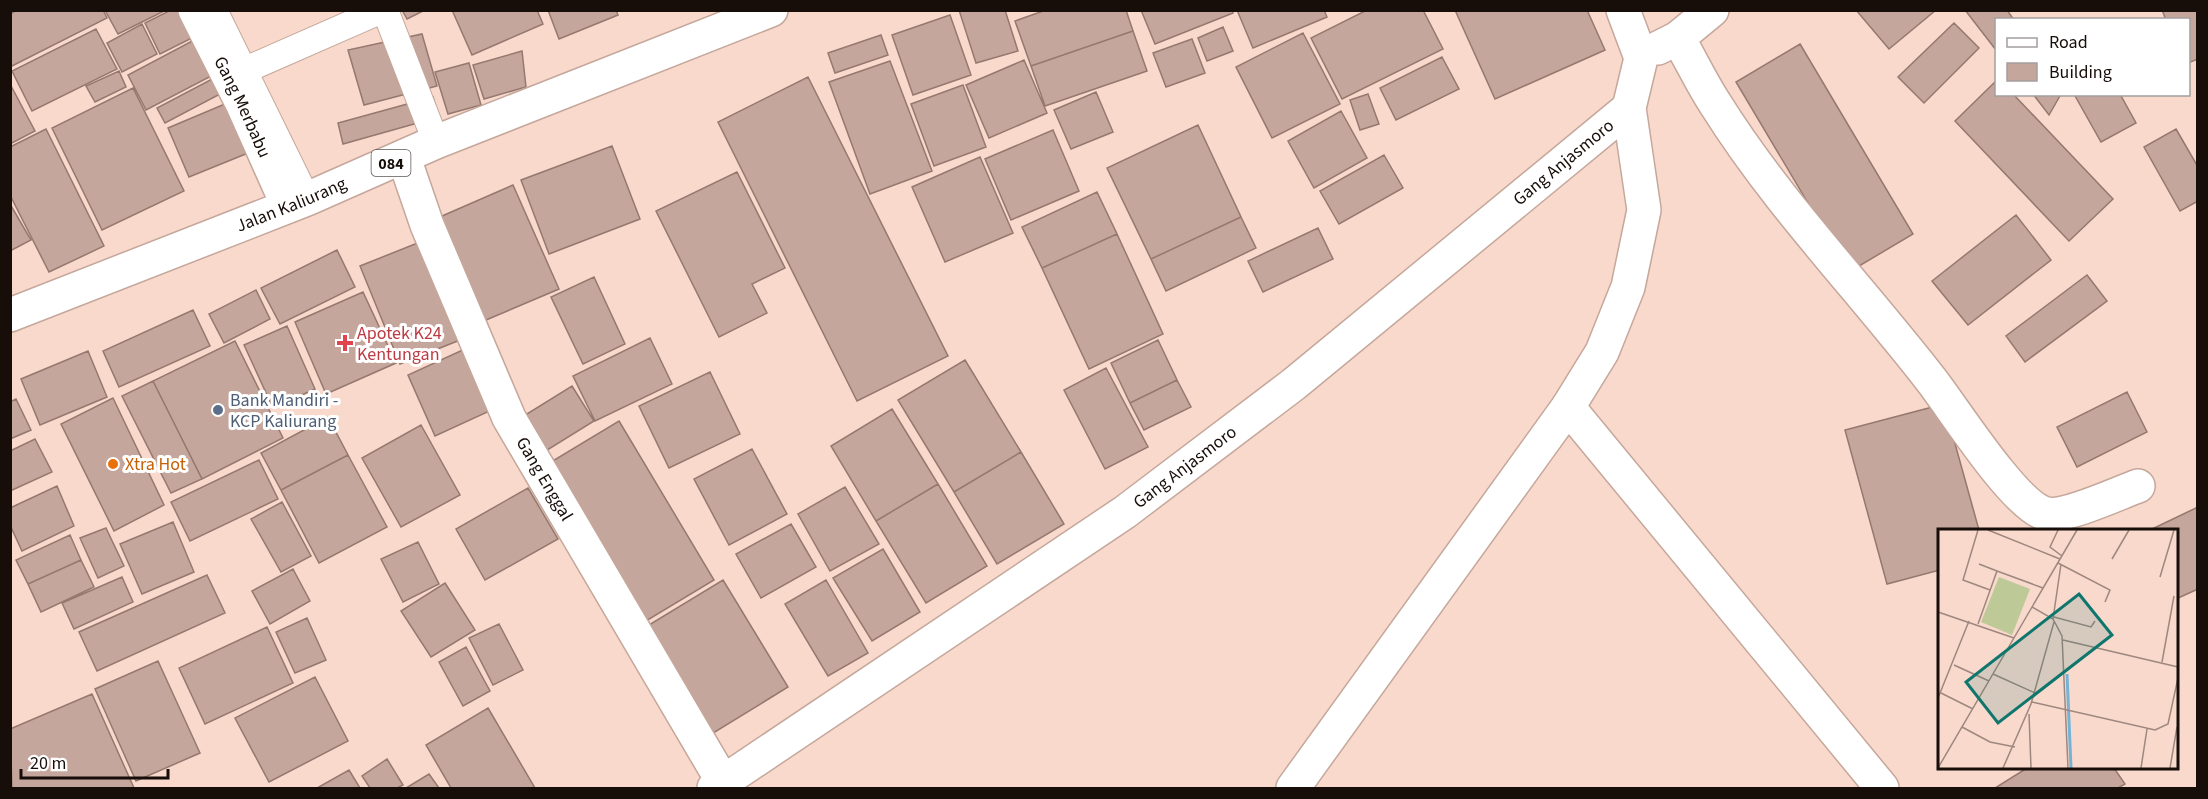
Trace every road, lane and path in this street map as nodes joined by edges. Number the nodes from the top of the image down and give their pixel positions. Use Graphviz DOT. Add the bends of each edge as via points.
graph roads {
  1 [pos="195,10"];
  2 [pos="214,10"];
  3 [pos="383,10"];
  4 [pos="771,10"];
  5 [pos="1623,10"];
  6 [pos="1712,10"];
  7 [pos="1678,38"];
  8 [pos="1641,58"];
  9 [pos="243,71"];
  10 [pos="1629,108"];
  11 [pos="436,142"];
  12 [pos="404,158"];
  13 [pos="298,202"];
  14 [pos="10,315"];
  15 [pos="1568,408"];
  16 [pos="2138,486"];
  17 [pos="719,785"];
  18 [pos="1293,789"];
  19 [pos="1882,789"];
  1 -- 13 [label="street, Gang Merbabu"];
  2 -- 9 [label="lane"];
  3 -- 9 [label="lane"];
  3 -- 11 [label="lane"];
  4 -- 11 [label="street, Jalan Kaliurang / 084"];
  5 -- 8 [label="street"];
  6 -- 7 [label="street"];
  7 -- 8 [label="street"];
  7 -- 16 [label="street" via="1716,105 1776,189 2029,505 2045,514 2067,511"];
  8 -- 10 [label="street"];
  9 -- 13 [label="lane"];
  10 -- 15 [label="street" via="1644,210 1624,298 1602,352"];
  10 -- 17 [label="street, Gang Anjasmoro" via="1294,384 1125,512"];
  11 -- 12 [label="street, Jalan Kaliurang / 084"];
  12 -- 13 [label="street, Jalan Kaliurang / 084"];
  12 -- 17 [label="street, Gang Enggal" via="427,225 509,418"];
  13 -- 14 [label="street, Jalan Kaliurang / 084"];
  15 -- 18 [label="street"];
  15 -- 19 [label="street"];
}
